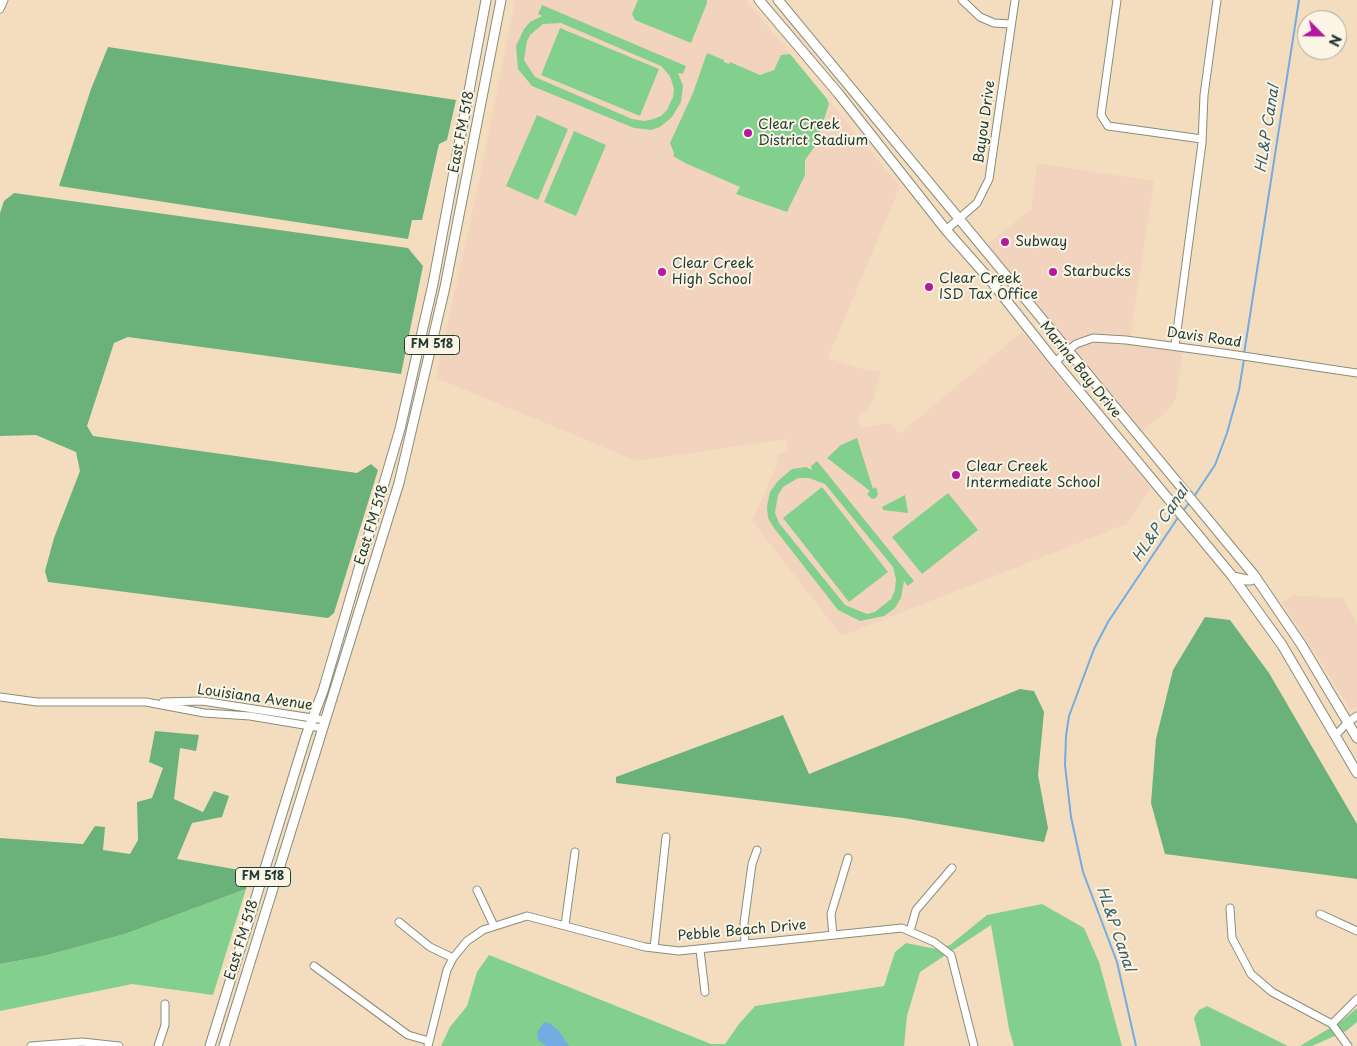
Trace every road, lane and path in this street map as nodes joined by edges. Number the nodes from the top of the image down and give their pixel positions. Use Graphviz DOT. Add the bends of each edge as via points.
graph roads {
  1 [pos="4,0"];
  2 [pos="486,0"];
  3 [pos="501,0"];
  4 [pos="778,0"];
  5 [pos="962,0"];
  6 [pos="1015,0"];
  7 [pos="1117,0"];
  8 [pos="1217,0"];
  9 [pos="762,1"];
  10 [pos="0,9"];
  11 [pos="1012,24"];
  12 [pos="478,43"];
  13 [pos="492,45"];
  14 [pos="849,85"];
  15 [pos="838,93"];
  16 [pos="1202,139"];
  17 [pos="911,162"];
  18 [pos="901,171"];
  19 [pos="451,187"];
  20 [pos="465,188"];
  21 [pos="959,219"];
  22 [pos="946,230"];
  23 [pos="1004,274"];
  24 [pos="992,281"];
  25 [pos="432,284"];
  26 [pos="445,288"];
  27 [pos="1025,300"];
  28 [pos="1014,309"];
  29 [pos="1175,346"];
  30 [pos="1067,351"];
  31 [pos="416,357"];
  32 [pos="428,361"];
  33 [pos="1054,362"];
  34 [pos="1357,373"];
  35 [pos="1147,444"];
  36 [pos="1133,457"];
  37 [pos="385,479"];
  38 [pos="399,483"];
  39 [pos="1254,575"];
  40 [pos="1233,576"];
  41 [pos="350,596"];
  42 [pos="363,600"];
  43 [pos="0,697"];
  44 [pos="152,703"];
  45 [pos="1357,716"];
  46 [pos="311,722"];
  47 [pos="1348,722"];
  48 [pos="323,724"];
  49 [pos="1356,734"];
  50 [pos="1336,735"];
  51 [pos="1357,773"];
  52 [pos="666,837"];
  53 [pos="274,842"];
  54 [pos="285,845"];
  55 [pos="757,850"];
  56 [pos="575,852"];
  57 [pos="848,858"];
  58 [pos="952,868"];
  59 [pos="477,890"];
  60 [pos="1230,908"];
  61 [pos="1320,914"];
  62 [pos="399,922"];
  63 [pos="565,925"];
  64 [pos="494,926"];
  65 [pos="1357,930"];
  66 [pos="910,931"];
  67 [pos="833,935"];
  68 [pos="745,944"];
  69 [pos="654,948"];
  70 [pos="700,950"];
  71 [pos="452,958"];
  72 [pos="314,966"];
  73 [pos="705,992"];
  74 [pos="1357,999"];
  75 [pos="165,1004"];
  76 [pos="1332,1024"];
  77 [pos="429,1044"];
  78 [pos="31,1046"];
  79 [pos="119,1046"];
  80 [pos="158,1046"];
  81 [pos="210,1046"];
  82 [pos="224,1046"];
  83 [pos="974,1046"];
  84 [pos="1348,1046"];
  1 -- 10 [label="street"];
  2 -- 12 [label="main road, East FM 518 / FM 518"];
  3 -- 13 [label="main road, East FM 518 / FM 518"];
  4 -- 14 [label="main road, Marina Bay Drive"];
  5 -- 11 [label="street" via="980,17 994,23"];
  6 -- 11 [label="street, Bayou Drive"];
  7 -- 16 [label="street" via="1101,114 1108,126"];
  8 -- 16 [label="street" via="1204,95"];
  9 -- 15 [label="main road, Marina Bay Drive"];
  11 -- 21 [label="street, Bayou Drive" via="989,179 977,203"];
  12 -- 13 [label="main road"];
  12 -- 19 [label="main road, East FM 518 / FM 518"];
  13 -- 20 [label="main road, East FM 518 / FM 518"];
  14 -- 15 [label="main road"];
  14 -- 17 [label="main road, Marina Bay Drive"];
  15 -- 18 [label="main road, Marina Bay Drive"];
  16 -- 29 [label="street"];
  17 -- 18 [label="main road"];
  17 -- 21 [label="main road, Marina Bay Drive"];
  18 -- 22 [label="main road, Marina Bay Drive"];
  19 -- 20 [label="main road"];
  19 -- 25 [label="main road, East FM 518 / FM 518"];
  20 -- 26 [label="main road, East FM 518 / FM 518"];
  21 -- 22 [label="street, Bayou Drive"];
  21 -- 23 [label="main road, Marina Bay Drive"];
  22 -- 24 [label="main road, Marina Bay Drive"];
  23 -- 24 [label="main road"];
  23 -- 27 [label="main road, Marina Bay Drive"];
  24 -- 28 [label="main road, Marina Bay Drive"];
  25 -- 26 [label="main road"];
  25 -- 31 [label="main road, East FM 518 / FM 518"];
  26 -- 32 [label="main road, East FM 518 / FM 518"];
  27 -- 28 [label="main road"];
  27 -- 30 [label="main road, Marina Bay Drive"];
  28 -- 33 [label="main road, Marina Bay Drive"];
  29 -- 30 [label="street, Davis Road" via="1093,338"];
  29 -- 34 [label="street, Davis Road"];
  30 -- 33 [label="street, Davis Road"];
  30 -- 35 [label="main road, Marina Bay Drive"];
  31 -- 32 [label="main road"];
  31 -- 37 [label="main road, East FM 518 / FM 518"];
  32 -- 38 [label="main road, East FM 518 / FM 518"];
  33 -- 36 [label="main road, Marina Bay Drive"];
  35 -- 36 [label="main road"];
  35 -- 39 [label="main road, Marina Bay Drive"];
  36 -- 40 [label="main road, Marina Bay Drive"];
  37 -- 38 [label="main road"];
  37 -- 41 [label="main road, East FM 518 / FM 518"];
  38 -- 42 [label="main road, East FM 518 / FM 518"];
  39 -- 40 [label="main road" via="1251,580"];
  39 -- 47 [label="main road, Marina Bay Drive"];
  40 -- 50 [label="main road, Marina Bay Drive" via="1282,645"];
  41 -- 42 [label="main road"];
  41 -- 46 [label="main road, East FM 518 / FM 518"];
  42 -- 48 [label="main road, East FM 518 / FM 518"];
  43 -- 44 [label="street, Louisiana Avenue" via="37,702"];
  44 -- 46 [label="street, Louisiana Avenue" via="204,713"];
  44 -- 46 [label="street, Louisiana Avenue" via="202,701"];
  45 -- 47 [label="street"];
  46 -- 48 [label="street, Louisiana Avenue"];
  46 -- 53 [label="main road, East FM 518 / FM 518"];
  47 -- 49 [label="main road, Marina Bay Drive"];
  47 -- 50 [label="street"];
  48 -- 54 [label="main road, East FM 518 / FM 518"];
  49 -- 50 [label="street"];
  50 -- 51 [label="main road, Marina Bay Drive"];
  52 -- 69 [label="street"];
  53 -- 54 [label="main road"];
  53 -- 81 [label="main road, East FM 518 / FM 518"];
  54 -- 82 [label="main road, East FM 518 / FM 518"];
  55 -- 68 [label="street" via="744,923"];
  56 -- 63 [label="street"];
  57 -- 67 [label="street" via="831,914"];
  58 -- 66 [label="street" via="916,910"];
  59 -- 64 [label="street"];
  60 -- 76 [label="street" via="1232,938 1251,974 1272,992"];
  61 -- 65 [label="street"];
  62 -- 71 [label="street" via="430,947"];
  63 -- 64 [label="street, Pebble Beach Drive" via="527,916"];
  63 -- 69 [label="street, Pebble Beach Drive"];
  64 -- 71 [label="street, Pebble Beach Drive" via="467,941"];
  66 -- 67 [label="street, Pebble Beach Drive" via="902,928"];
  66 -- 83 [label="street, Pebble Beach Drive" via="934,942 951,956"];
  67 -- 68 [label="street, Pebble Beach Drive"];
  68 -- 70 [label="street, Pebble Beach Drive"];
  69 -- 70 [label="street, Pebble Beach Drive"];
  70 -- 73 [label="street"];
  71 -- 77 [label="street, Pebble Beach Drive"];
  72 -- 77 [label="street" via="408,1035"];
  74 -- 76 [label="street"];
  75 -- 80 [label="street" via="165,1026"];
  76 -- 84 [label="street"];
  78 -- 79 [label="street" via="82,1042"];
}
